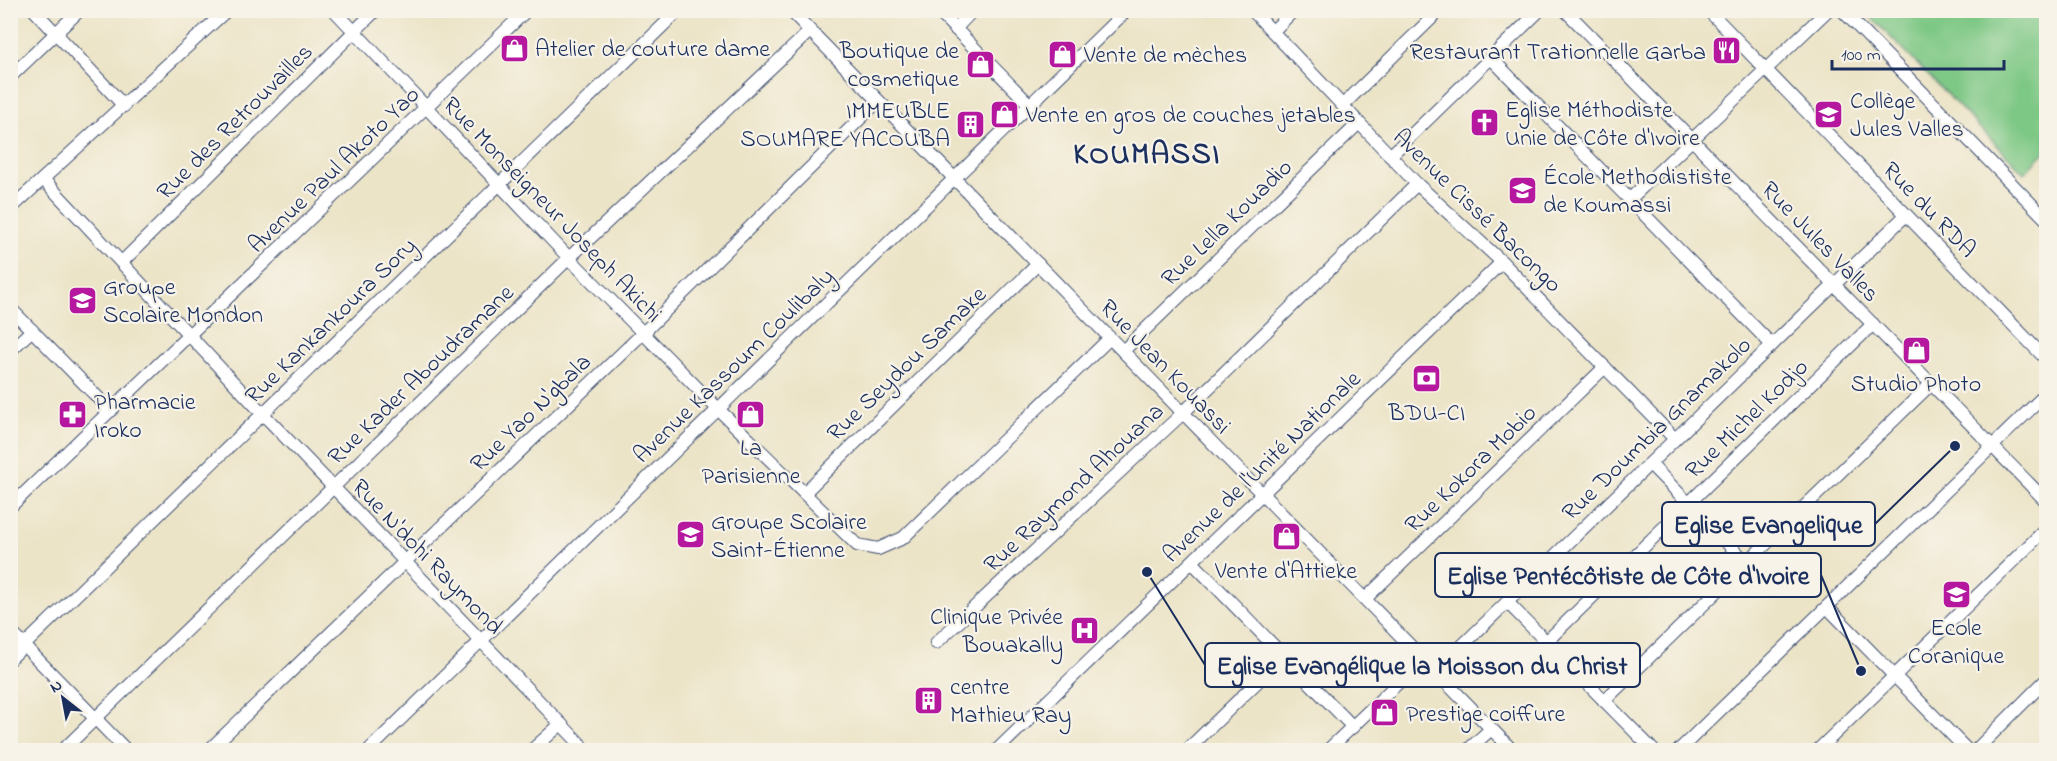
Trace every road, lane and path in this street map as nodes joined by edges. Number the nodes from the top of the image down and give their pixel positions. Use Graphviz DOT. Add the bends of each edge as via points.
graph roads {
  1 [pos="34,10"];
  2 [pos="80,10"];
  3 [pos="227,10"];
  4 [pos="334,10"];
  5 [pos="376,10"];
  6 [pos="527,10"];
  7 [pos="678,10"];
  8 [pos="790,10"];
  9 [pos="937,10"];
  10 [pos="973,10"];
  11 [pos="1127,10"];
  12 [pos="1252,10"];
  13 [pos="1294,10"];
  14 [pos="1440,10"];
  15 [pos="1540,10"];
  16 [pos="1565,10"];
  17 [pos="1708,10"];
  18 [pos="1828,10"];
  19 [pos="1842,10"];
  20 [pos="955,29"];
  21 [pos="354,32"];
  22 [pos="810,32"];
  23 [pos="1273,32"];
  24 [pos="57,33"];
  25 [pos="1491,58"];
  26 [pos="1766,70"];
  27 [pos="10,77"];
  28 [pos="878,101"];
  29 [pos="1030,105"];
  30 [pos="1343,105"];
  31 [pos="124,106"];
  32 [pos="428,107"];
  33 [pos="1359,123"];
  34 [pos="1692,140"];
  35 [pos="1390,156"];
  36 [pos="43,179"];
  37 [pos="955,179"];
  38 [pos="500,183"];
  39 [pos="1418,184"];
  40 [pos="1630,199"];
  41 [pos="10,209"];
  42 [pos="1906,215"];
  43 [pos="2046,219"];
  44 [pos="569,258"];
  45 [pos="122,262"];
  46 [pos="1502,262"];
  47 [pos="1038,264"];
  48 [pos="1834,285"];
  49 [pos="10,308"];
  50 [pos="1873,324"];
  51 [pos="32,330"];
  52 [pos="643,333"];
  53 [pos="190,336"];
  54 [pos="1110,338"];
  55 [pos="1772,345"];
  56 [pos="10,351"];
  57 [pos="1123,351"];
  58 [pos="2046,359"];
  59 [pos="1605,367"];
  60 [pos="1931,384"];
  61 [pos="2046,394"];
  62 [pos="718,409"];
  63 [pos="111,411"];
  64 [pos="1183,413"];
  65 [pos="262,414"];
  66 [pos="1675,439"];
  67 [pos="1993,446"];
  68 [pos="1650,464"];
  69 [pos="334,488"];
  70 [pos="804,493"];
  71 [pos="1262,494"];
  72 [pos="2046,501"];
  73 [pos="1688,503"];
  74 [pos="10,507"];
  75 [pos="2046,529"];
  76 [pos="404,561"];
  77 [pos="1192,562"];
  78 [pos="1747,563"];
  79 [pos="1365,599"];
  80 [pos="1507,602"];
  81 [pos="1827,607"];
  82 [pos="10,631"];
  83 [pos="481,641"];
  84 [pos="1546,642"];
  85 [pos="936,643"];
  86 [pos="24,645"];
  87 [pos="1284,656"];
  88 [pos="10,659"];
  89 [pos="1423,659"];
  90 [pos="1435,672"];
  91 [pos="1894,676"];
  92 [pos="2046,680"];
  93 [pos="1604,701"];
  94 [pos="96,718"];
  95 [pos="561,724"];
  96 [pos="1353,727"];
  97 [pos="1491,729"];
  98 [pos="63,750"];
  99 [pos="126,750"];
  100 [pos="210,750"];
  101 [pos="369,750"];
  102 [pos="532,750"];
  103 [pos="586,750"];
  104 [pos="997,750"];
  105 [pos="1187,750"];
  106 [pos="1328,750"];
  107 [pos="1468,750"];
  108 [pos="1512,750"];
  109 [pos="1653,750"];
  110 [pos="1679,750"];
  111 [pos="1818,750"];
  112 [pos="1967,750"];
  113 [pos="1976,750"];
  1 -- 24 [label="street"];
  2 -- 24 [label="street"];
  3 -- 31 [label="street"];
  4 -- 21 [label="street, Rue Monseigneur Joseph Akichi"];
  5 -- 21 [label="street, Rue des Retrouvailles"];
  6 -- 32 [label="street, Avenue Paul Akoto Yao"];
  7 -- 38 [label="street, Rue Kankankoura Sory"];
  8 -- 22 [label="street, Rue Jean Kouassi"];
  9 -- 20 [label="street"];
  10 -- 20 [label="street"];
  11 -- 29 [label="street, Avenue Kassoum Coulibaly"];
  12 -- 23 [label="street, Avenue Cissé Bacongo"];
  13 -- 23 [label="street"];
  14 -- 30 [label="street"];
  15 -- 25 [label="street"];
  16 -- 34 [label="street, Rue Jules Valles"];
  17 -- 26 [label="street, Rue du RDA"];
  18 -- 26 [label="street"];
  19 -- 43 [label="street"];
  20 -- 29 [label="street"];
  21 -- 32 [label="street, Rue Monseigneur Joseph Akichi"];
  21 -- 45 [label="street, Rue des Retrouvailles"];
  22 -- 28 [label="street, Rue Jean Kouassi"];
  22 -- 44 [label="street, Rue Kader Aboudramane"];
  23 -- 30 [label="street, Avenue Cissé Bacongo"];
  24 -- 27 [label="street"];
  24 -- 31 [label="street"];
  25 -- 35 [label="street"];
  25 -- 40 [label="street"];
  26 -- 34 [label="street"];
  26 -- 42 [label="street, Rue du RDA"];
  28 -- 37 [label="street, Rue Jean Kouassi"];
  28 -- 52 [label="street, Rue Yao N'gbala"];
  29 -- 37 [label="street, Avenue Kassoum Coulibaly"];
  30 -- 33 [label="street, Avenue Cissé Bacongo"];
  31 -- 36 [label="street"];
  32 -- 38 [label="street, Rue Monseigneur Joseph Akichi"];
  32 -- 53 [label="street, Avenue Paul Akoto Yao"];
  33 -- 35 [label="street, Avenue Cissé Bacongo"];
  33 -- 57 [label="street, Rue Lella Kouadio"];
  34 -- 40 [label="street"];
  34 -- 48 [label="street, Rue Jules Valles"];
  35 -- 39 [label="street, Avenue Cissé Bacongo"];
  36 -- 41 [label="street"];
  36 -- 45 [label="street, Rue N'dohi Raymond"];
  37 -- 47 [label="street, Rue Jean Kouassi"];
  37 -- 62 [label="street, Avenue Kassoum Coulibaly"];
  38 -- 44 [label="street, Rue Monseigneur Joseph Akichi"];
  38 -- 65 [label="street, Rue Kankankoura Sory"];
  39 -- 46 [label="street, Avenue Cissé Bacongo"];
  39 -- 64 [label="street, Rue Raymond Ahouana"];
  40 -- 55 [label="street"];
  42 -- 48 [label="street, Rue Doumbia Gnamakolo"];
  42 -- 58 [label="street, Rue du RDA"];
  44 -- 52 [label="street, Rue Monseigneur Joseph Akichi"];
  44 -- 69 [label="street, Rue Kader Aboudramane"];
  45 -- 53 [label="street, Rue N'dohi Raymond"];
  46 -- 59 [label="street, Avenue Cissé Bacongo"];
  46 -- 71 [label="street, Avenue de l'Unité Nationale"];
  47 -- 54 [label="street, Rue Jean Kouassi"];
  47 -- 70 [label="street, Rue Seydou Samake"];
  48 -- 50 [label="street, Rue Jules Valles"];
  48 -- 55 [label="street, Rue Doumbia Gnamakolo"];
  49 -- 51 [label="street"];
  50 -- 60 [label="street, Rue Jules Valles"];
  50 -- 73 [label="street, Rue Michel Kodjo"];
  51 -- 56 [label="street"];
  51 -- 63 [label="street"];
  52 -- 62 [label="street, Rue Monseigneur Joseph Akichi"];
  52 -- 76 [label="street, Rue Yao N'gbala"];
  53 -- 63 [label="street, Avenue Paul Akoto Yao"];
  53 -- 65 [label="street, Rue N'dohi Raymond"];
  54 -- 57 [label="street, Rue Jean Kouassi"];
  54 -- 70 [label="street, Rue Monseigneur Joseph Akichi" via="903,538 878,549 857,545"];
  55 -- 66 [label="street, Rue Doumbia Gnamakolo"];
  57 -- 64 [label="street, Rue Jean Kouassi"];
  59 -- 66 [label="street, Avenue Cissé Bacongo"];
  59 -- 79 [label="street, Rue Kokora Mobio"];
  60 -- 67 [label="street, Rue Jules Valles"];
  60 -- 78 [label="street"];
  61 -- 67 [label="street"];
  62 -- 70 [label="street, Rue Monseigneur Joseph Akichi"];
  62 -- 83 [label="street, Avenue Kassoum Coulibaly"];
  63 -- 74 [label="street, Avenue Paul Akoto Yao"];
  64 -- 71 [label="street, Rue Jean Kouassi"];
  64 -- 85 [label="street, Rue Raymond Ahouana"];
  65 -- 69 [label="street, Rue N'dohi Raymond"];
  65 -- 86 [label="street, Rue Kankankoura Sory"];
  66 -- 68 [label="street, Rue Doumbia Gnamakolo"];
  67 -- 72 [label="street, Rue Jules Valles"];
  67 -- 81 [label="street"];
  68 -- 73 [label="street"];
  68 -- 80 [label="street, Rue Doumbia Gnamakolo"];
  69 -- 76 [label="street, Rue N'dohi Raymond"];
  69 -- 94 [label="street, Rue Kader Aboudramane"];
  71 -- 77 [label="street, Avenue de l'Unité Nationale"];
  71 -- 79 [label="street, Rue Jean Kouassi"];
  73 -- 78 [label="street"];
  73 -- 84 [label="street, Rue Michel Kodjo"];
  75 -- 91 [label="street"];
  76 -- 83 [label="street, Rue N'dohi Raymond"];
  76 -- 100 [label="street, Rue Yao N'gbala"];
  77 -- 87 [label="street"];
  77 -- 104 [label="street, Avenue de l'Unité Nationale"];
  78 -- 93 [label="street"];
  79 -- 89 [label="street, Rue Jean Kouassi"];
  80 -- 84 [label="street"];
  80 -- 90 [label="street, Rue Doumbia Gnamakolo"];
  81 -- 91 [label="street"];
  81 -- 110 [label="street"];
  82 -- 86 [label="street"];
  83 -- 95 [label="street, Rue N'dohi Raymond"];
  83 -- 101 [label="street, Avenue Kassoum Coulibaly"];
  84 -- 93 [label="street"];
  86 -- 88 [label="street, Rue Kankankoura Sory"];
  86 -- 94 [label="street"];
  87 -- 96 [label="street"];
  87 -- 105 [label="street"];
  89 -- 90 [label="street, Rue Jean Kouassi"];
  89 -- 96 [label="street"];
  90 -- 97 [label="street, Rue Jean Kouassi"];
  91 -- 111 [label="street"];
  91 -- 112 [label="street"];
  92 -- 113 [label="street"];
  93 -- 109 [label="street"];
  94 -- 98 [label="street, Rue Kader Aboudramane"];
  94 -- 99 [label="street"];
  95 -- 102 [label="street"];
  95 -- 103 [label="street, Rue N'dohi Raymond"];
  96 -- 106 [label="street"];
  97 -- 107 [label="street"];
  97 -- 108 [label="street, Rue Jean Kouassi"];
}
